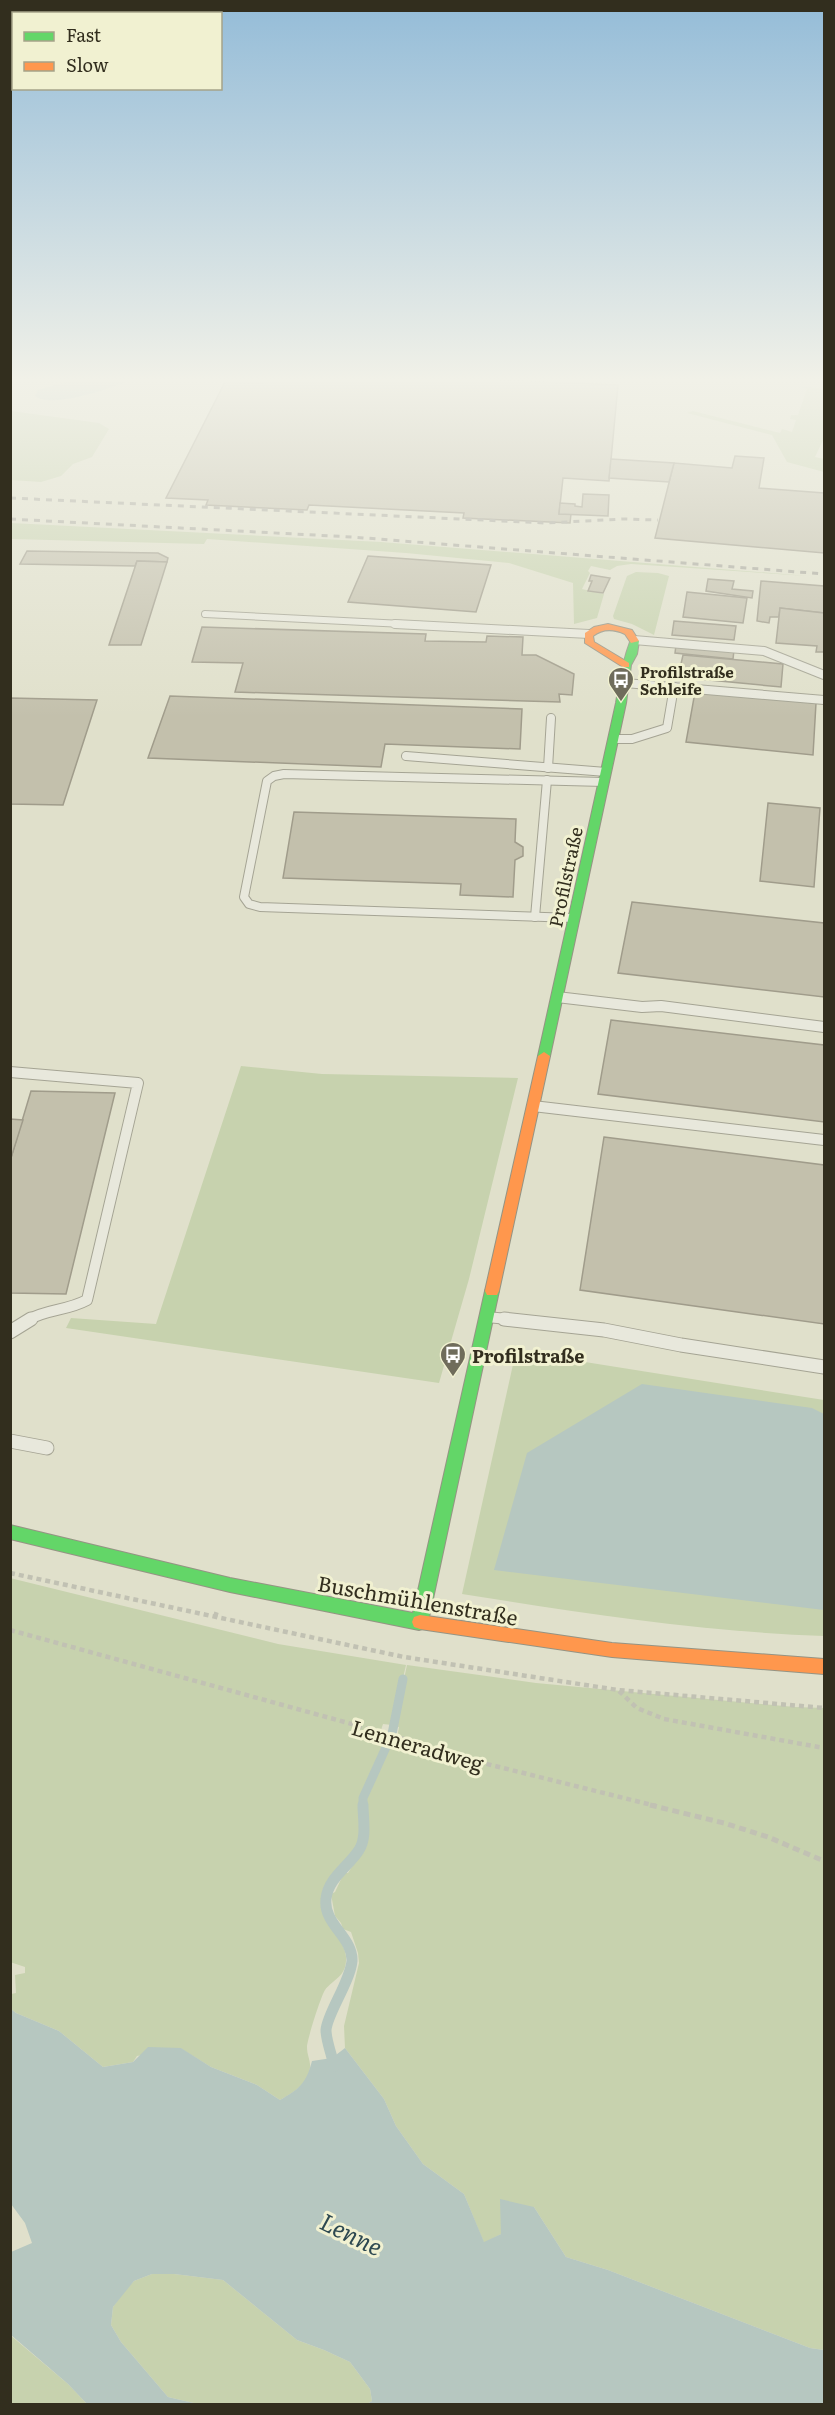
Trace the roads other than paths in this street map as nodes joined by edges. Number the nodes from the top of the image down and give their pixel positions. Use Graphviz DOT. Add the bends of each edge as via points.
graph roads {
  1 [pos="205,614"];
  2 [pos="589,633"];
  3 [pos="634,640"];
  4 [pos="626,665"];
  5 [pos="825,675"];
  6 [pos="625,683"];
  7 [pos="674,687"];
  8 [pos="825,700"];
  9 [pos="551,718"];
  10 [pos="613,739"];
  11 [pos="406,756"];
  12 [pos="548,768"];
  13 [pos="605,777"];
  14 [pos="547,780"];
  15 [pos="535,917"];
  16 [pos="574,918"];
  17 [pos="557,997"];
  18 [pos="825,1027"];
  19 [pos="10,1072"];
  20 [pos="533,1106"];
  21 [pos="825,1140"];
  22 [pos="486,1317"];
  23 [pos="10,1332"];
  24 [pos="825,1367"];
  25 [pos="10,1441"];
  26 [pos="47,1448"];
  27 [pos="10,1533"];
  28 [pos="419,1623"];
  29 [pos="825,1668"];
  1 -- 2 [label="lane"];
  2 -- 3 [label="street" via="613,627 629,632"];
  2 -- 4 [label="street" via="591,643"];
  3 -- 4 [label="street, Profilstraße"];
  3 -- 5 [label="lane" via="764,651"];
  4 -- 6 [label="street, Profilstraße"];
  6 -- 7 [label="lane"];
  6 -- 10 [label="street, Profilstraße"];
  7 -- 8 [label="lane"];
  7 -- 10 [label="lane" via="667,728 632,739"];
  9 -- 12 [label="lane"];
  10 -- 13 [label="street, Profilstraße"];
  11 -- 12 [label="lane"];
  12 -- 13 [label="lane"];
  13 -- 14 [label="lane"];
  13 -- 16 [label="street, Profilstraße"];
  14 -- 15 [label="lane"];
  14 -- 15 [label="lane" via="274,776 267,781 244,897 260,908"];
  15 -- 16 [label="lane"];
  16 -- 17 [label="street, Profilstraße"];
  17 -- 18 [label="lane"];
  17 -- 20 [label="street, Profilstraße"];
  19 -- 23 [label="lane" via="138,1083 87,1300 73,1308 37,1315"];
  20 -- 21 [label="lane"];
  20 -- 22 [label="street, Profilstraße"];
  22 -- 24 [label="lane" via="604,1330"];
  22 -- 28 [label="street, Profilstraße"];
  25 -- 26 [label="lane"];
  27 -- 28 [label="street, Buschmühlenstraße" via="260,1592"];
  28 -- 29 [label="street, Buschmühlenstraße" via="732,1664"];
}
